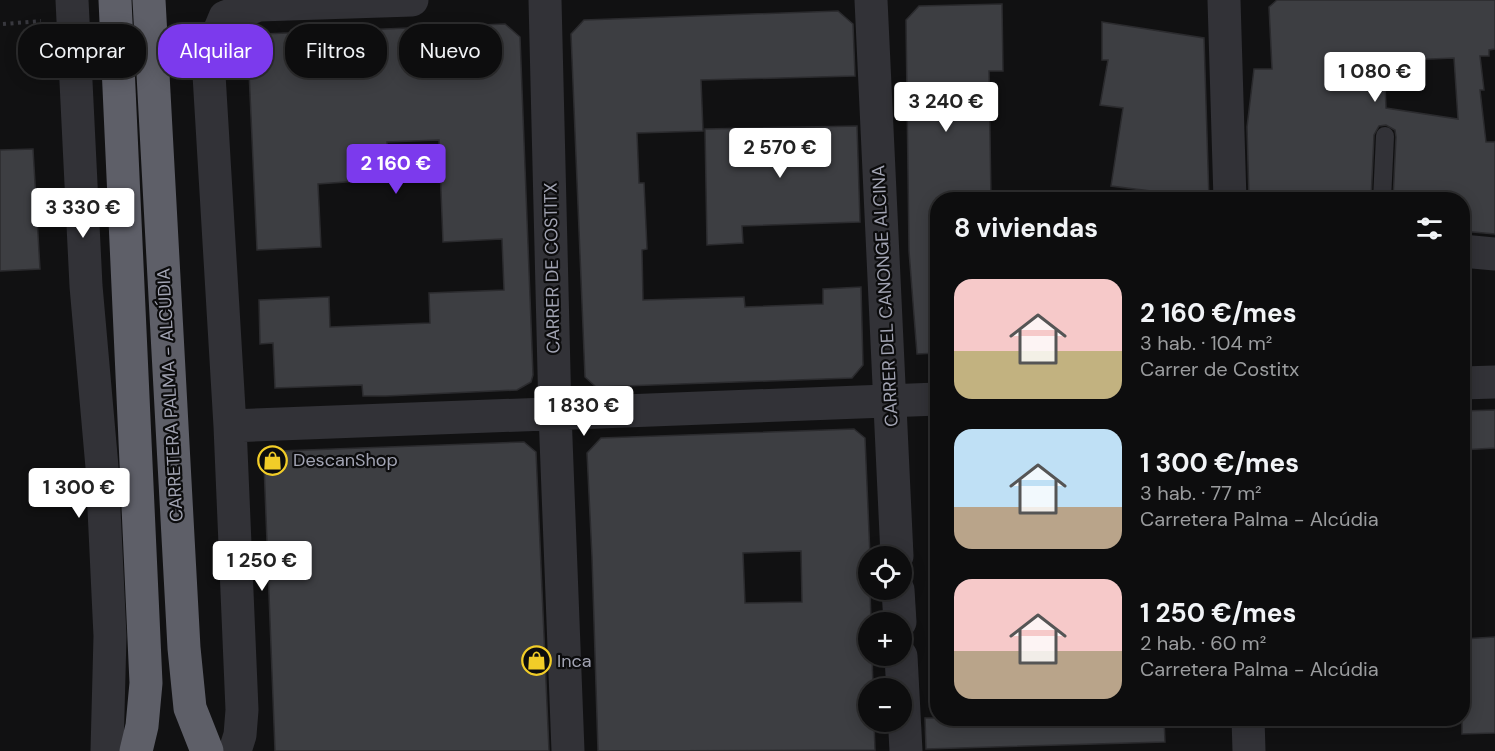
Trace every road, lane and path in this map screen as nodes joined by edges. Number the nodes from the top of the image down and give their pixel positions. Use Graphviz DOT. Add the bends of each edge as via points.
graph roads {
  1 [pos="72,0"];
  2 [pos="115,0"];
  3 [pos="149,0"];
  4 [pos="412,0"];
  5 [pos="545,0"];
  6 [pos="871,0"];
  7 [pos="1224,0"];
  8 [pos="1385,136"];
  9 [pos="1230,192"];
  10 [pos="1382,192"];
  11 [pos="124,217"];
  12 [pos="1470,252"];
  13 [pos="1495,254"];
  14 [pos="86,286"];
  15 [pos="1495,382"];
  16 [pos="1470,383"];
  17 [pos="930,399"];
  18 [pos="890,400"];
  19 [pos="555,413"];
  20 [pos="230,426"];
  21 [pos="897,546"];
  22 [pos="902,666"];
  23 [pos="1248,726"];
  24 [pos="107,751"];
  25 [pos="136,751"];
  26 [pos="207,751"];
  27 [pos="235,751"];
  28 [pos="568,751"];
  29 [pos="906,751"];
  30 [pos="1249,751"];
  1 -- 14 [label="street"];
  2 -- 11 [label="highway, CARRETERA PALMA - ALCÚDIA"];
  3 -- 26 [label="highway, CARRETERA PALMA - ALCÚDIA" via="184,648 190,708"];
  4 -- 20 [label="street" via="258,5 225,17 208,58"];
  5 -- 19 [label="street, CARRER DE COSTITX"];
  6 -- 18 [label="street, CARRER DEL CANONGE ALCINA"];
  7 -- 9 [label="street"];
  8 -- 10 [label="lane"];
  11 -- 14 [label="street"];
  11 -- 25 [label="highway, CARRETERA PALMA - ALCÚDIA" via="146,683"];
  12 -- 13 [label="street"];
  14 -- 24 [label="street" via="102,467 110,625"];
  15 -- 16 [label="street"];
  17 -- 18 [label="street"];
  18 -- 19 [label="street"];
  18 -- 21 [label="street, CARRER DEL CANONGE ALCINA"];
  19 -- 20 [label="street"];
  19 -- 28 [label="street, CARRER DE COSTITX"];
  20 -- 27 [label="street" via="242,710"];
  22 -- 29 [label="street"];
  23 -- 30 [label="street"];
}
